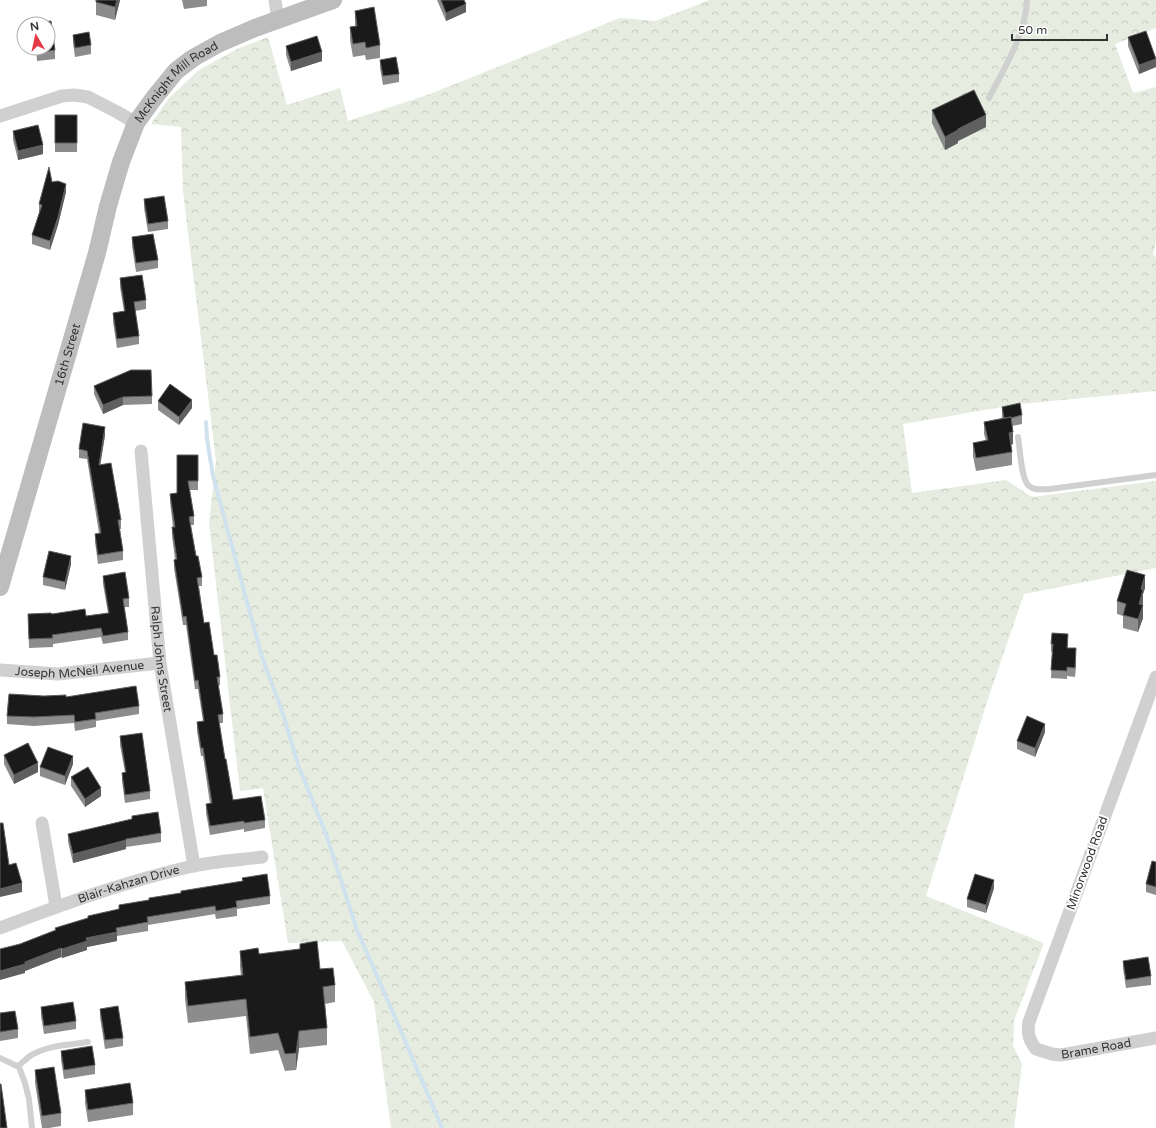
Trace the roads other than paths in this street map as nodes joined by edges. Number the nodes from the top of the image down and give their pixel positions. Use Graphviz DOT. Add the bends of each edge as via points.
graph roads {
  1 [pos="275,0"];
  2 [pos="333,0"];
  3 [pos="1027,0"];
  4 [pos="278,20"];
  5 [pos="989,98"];
  6 [pos="1,112"];
  7 [pos="136,123"];
  8 [pos="1018,437"];
  9 [pos="141,451"];
  10 [pos="1156,475"];
  11 [pos="0,587"];
  12 [pos="160,663"];
  13 [pos="0,670"];
  14 [pos="1156,679"];
  15 [pos="42,822"];
  16 [pos="262,857"];
  17 [pos="194,866"];
  18 [pos="56,906"];
  19 [pos="0,928"];
  20 [pos="1156,1038"];
  21 [pos="88,1042"];
  22 [pos="1036,1049"];
  23 [pos="0,1058"];
  24 [pos="18,1066"];
  25 [pos="32,1128"];
  1 -- 4 [label="street"];
  2 -- 4 [label="street, McKnight Mill Road"];
  3 -- 5 [label="lane" via="1021,31"];
  4 -- 7 [label="street, McKnight Mill Road" via="220,43 192,58 176,71"];
  6 -- 7 [label="street, McKnight Mill Road" via="74,95 88,97"];
  7 -- 11 [label="street, 16th Street" via="108,206 98,252"];
  8 -- 10 [label="lane" via="1024,480 1037,490"];
  9 -- 12 [label="street, Ralph Johns Street"];
  12 -- 13 [label="street, Joseph McNeil Avenue" via="58,674"];
  12 -- 17 [label="street, Ralph Johns Street"];
  14 -- 22 [label="street, Minorwood Road" via="1029,1022 1027,1031"];
  15 -- 18 [label="street"];
  16 -- 17 [label="street, Blair-Kahzan Drive"];
  17 -- 18 [label="street, Blair-Kahzan Drive" via="121,885"];
  18 -- 19 [label="street, Blair-Kahzan Drive"];
  20 -- 22 [label="street, Brame Road" via="1060,1055"];
  21 -- 24 [label="lane" via="42,1050"];
  23 -- 24 [label="lane"];
  24 -- 25 [label="lane" via="29,1099"];
}
